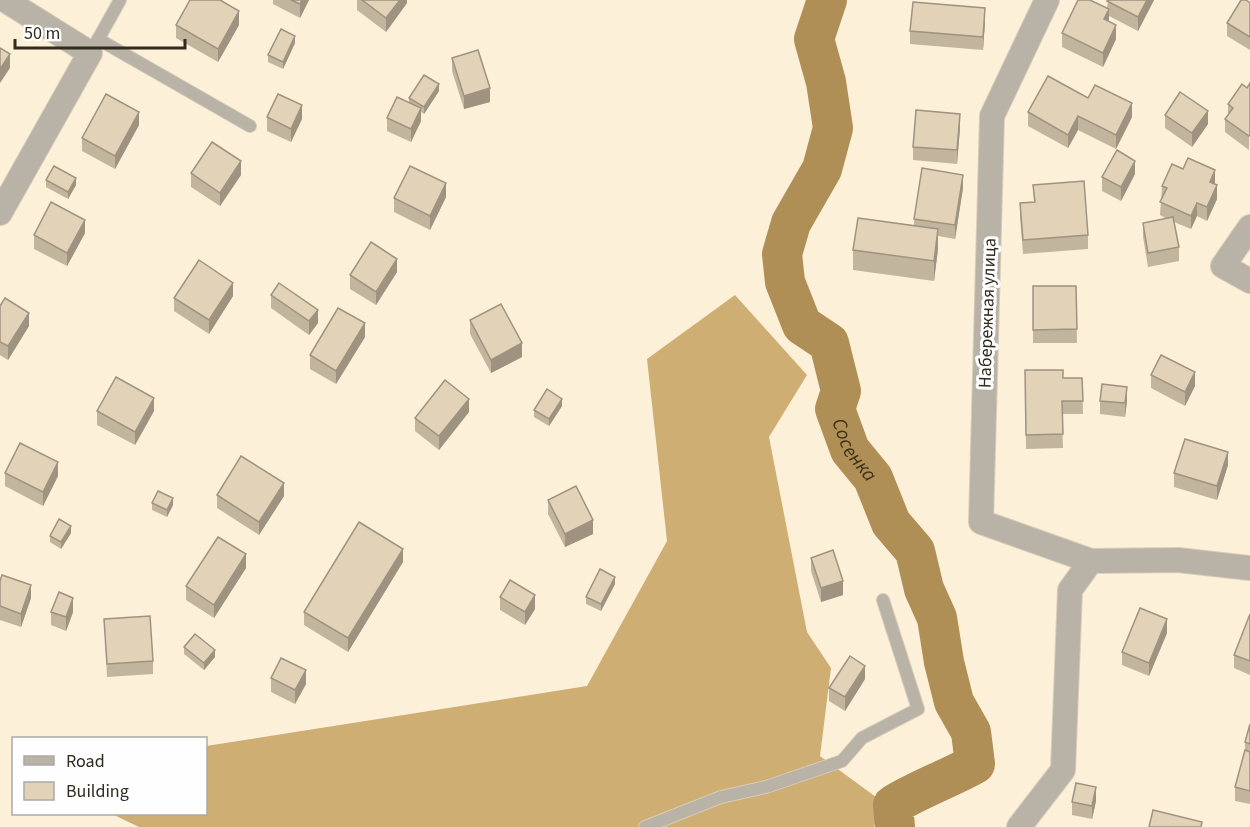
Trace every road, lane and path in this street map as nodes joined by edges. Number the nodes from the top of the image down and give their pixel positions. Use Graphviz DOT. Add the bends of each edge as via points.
graph roads {
  1 [pos="5,0"];
  2 [pos="120,0"];
  3 [pos="1047,0"];
  4 [pos="94,46"];
  5 [pos="250,126"];
  6 [pos="0,213"];
  7 [pos="1250,227"];
  8 [pos="1250,281"];
  9 [pos="1091,561"];
  10 [pos="1250,568"];
  11 [pos="883,600"];
  12 [pos="645,827"];
  13 [pos="1018,827"];
  1 -- 4 [label="street"];
  2 -- 4 [label="lane"];
  3 -- 9 [label="street, Набережная улица" via="992,116 981,522"];
  4 -- 5 [label="lane"];
  4 -- 6 [label="street"];
  7 -- 8 [label="street" via="1223,266"];
  9 -- 10 [label="street" via="1178,560"];
  9 -- 13 [label="street" via="1070,590 1063,770"];
  11 -- 12 [label="lane" via="918,709 862,738 842,761 766,787 721,797"];
}
